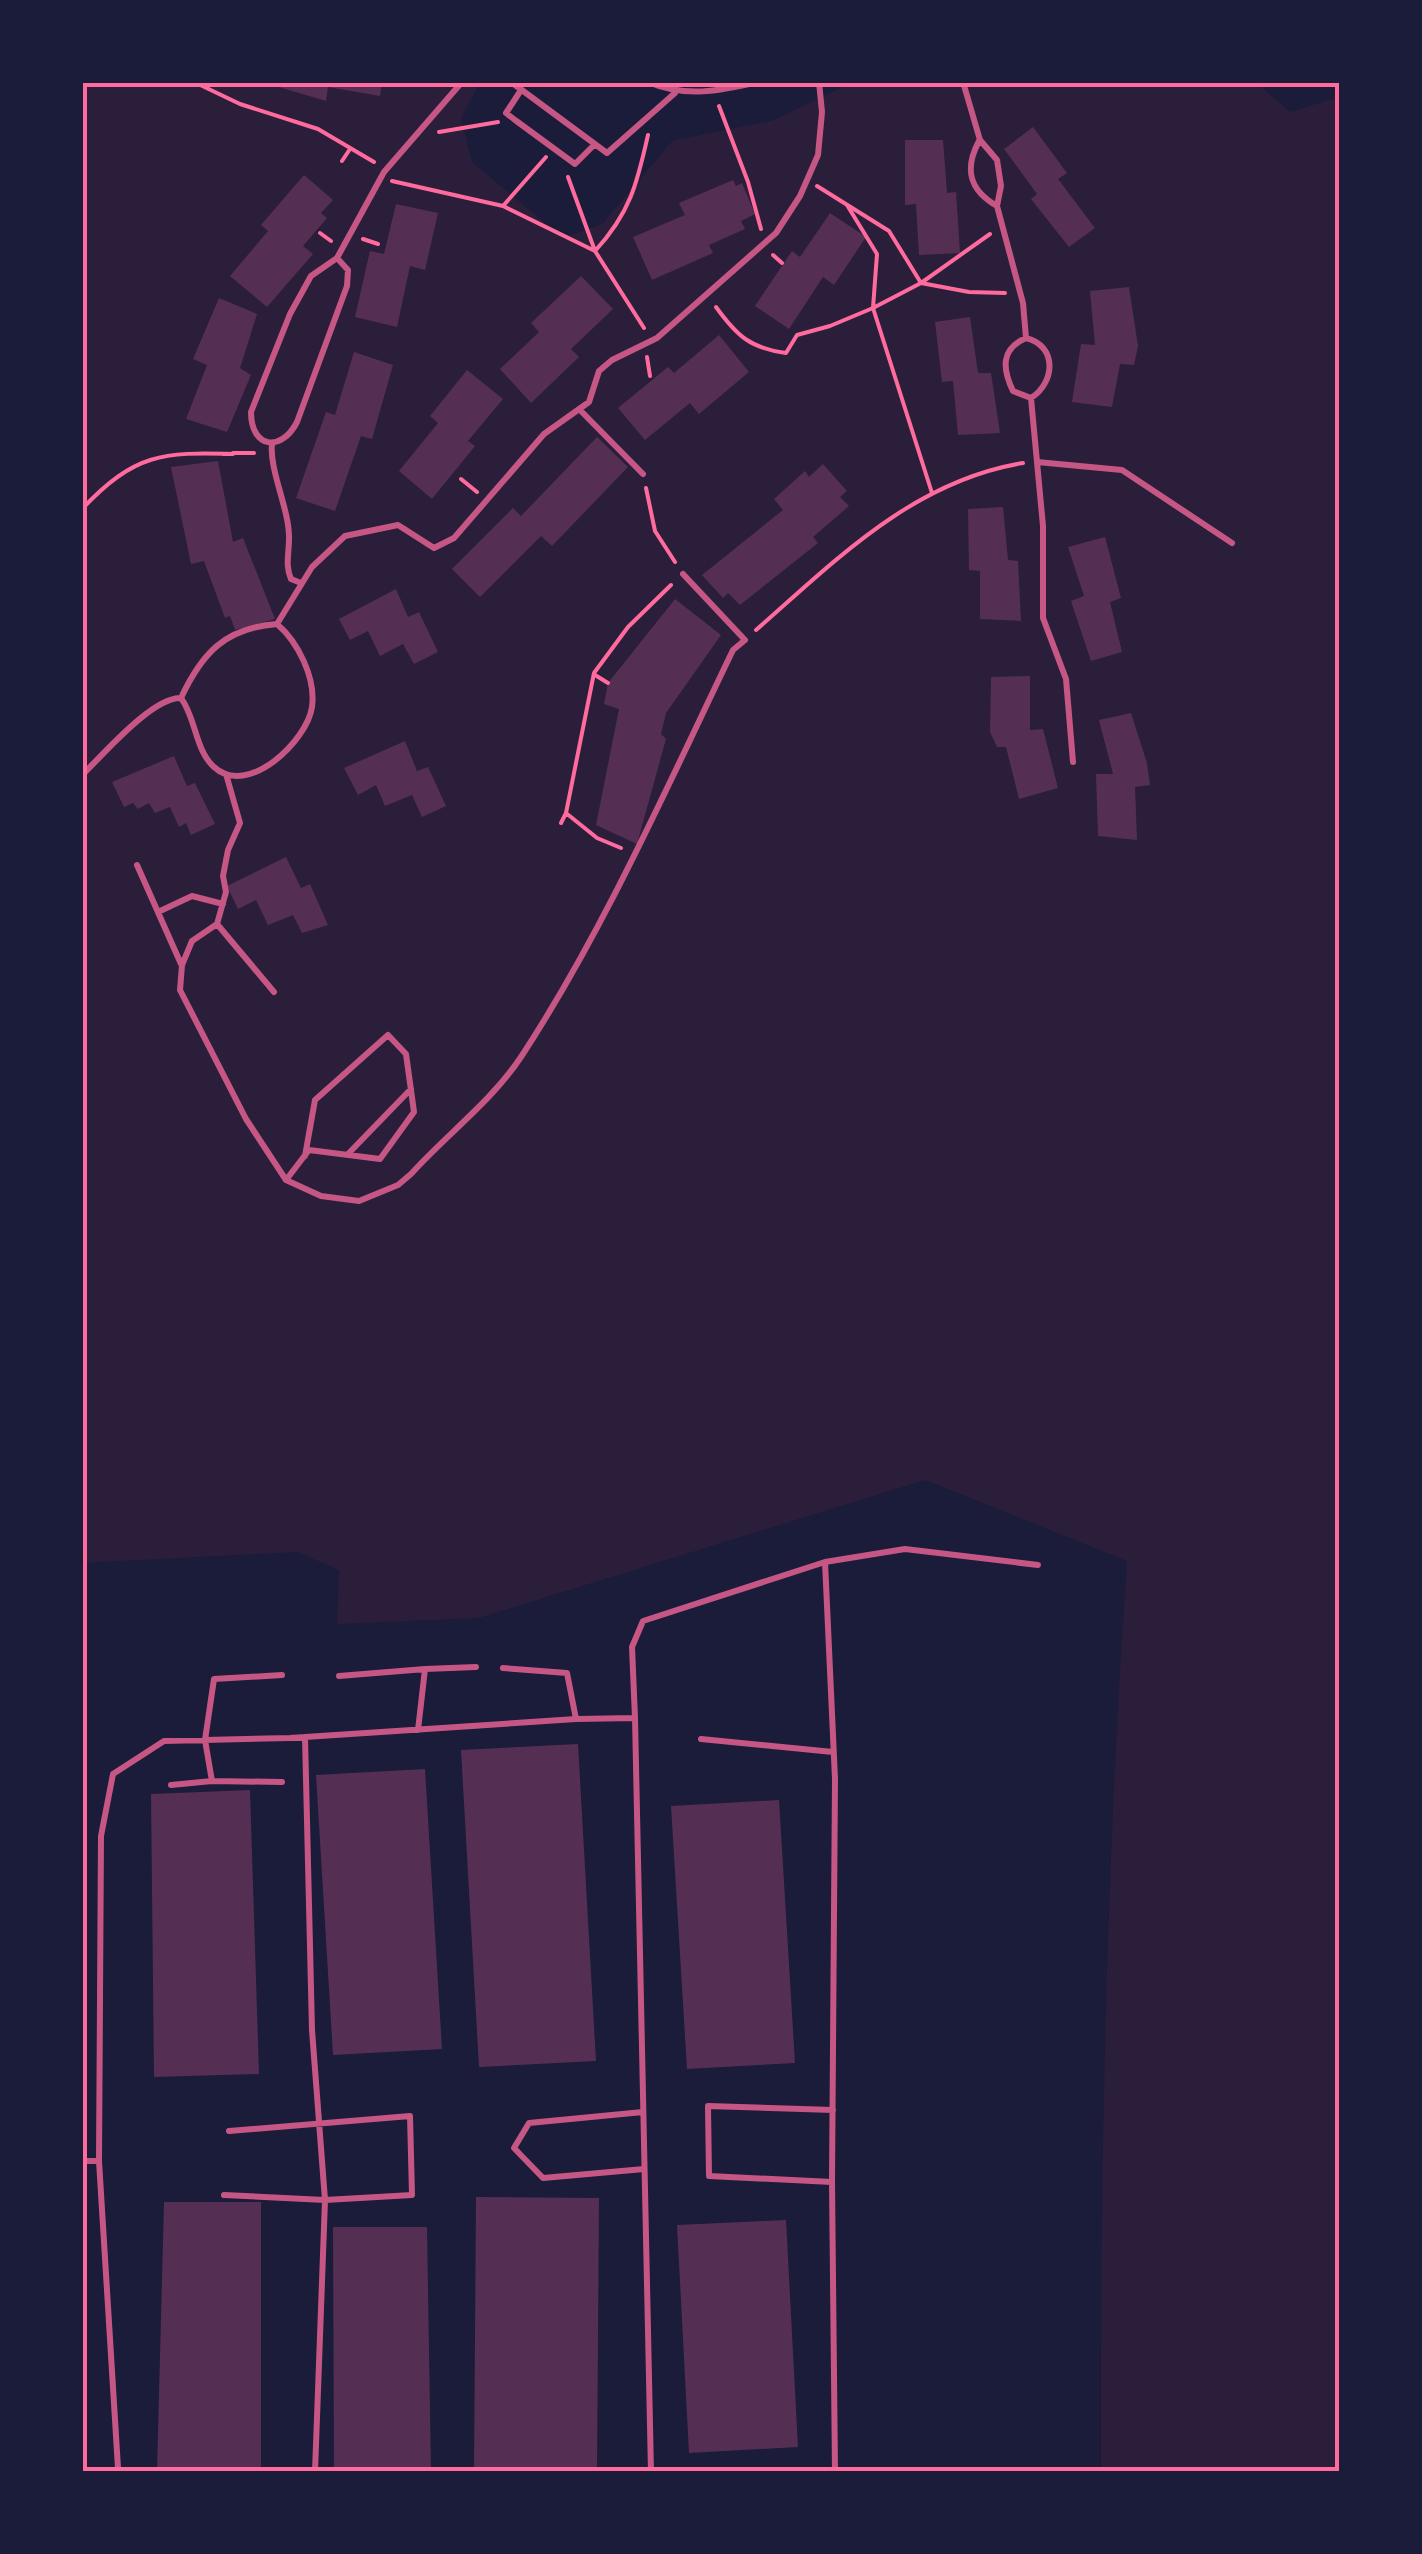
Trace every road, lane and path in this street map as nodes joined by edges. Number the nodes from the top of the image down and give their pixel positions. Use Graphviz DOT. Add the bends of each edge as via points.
graph roads {
  1 [pos="194,82"];
  2 [pos="462,82"];
  3 [pos="511,82"];
  4 [pos="648,82"];
  5 [pos="758,82"];
  6 [pos="818,82"];
  7 [pos="963,82"];
  8 [pos="522,90"];
  9 [pos="675,92"];
  10 [pos="713,92"];
  11 [pos="654,111"];
  12 [pos="515,120"];
  13 [pos="414,135"];
  14 [pos="980,140"];
  15 [pos="595,144"];
  16 [pos="350,150"];
  17 [pos="557,150"];
  18 [pos="342,161"];
  19 [pos="387,168"];
  20 [pos="380,178"];
  21 [pos="808,180"];
  22 [pos="847,205"];
  23 [pos="503,206"];
  24 [pos="997,206"];
  25 [pos="1002,226"];
  26 [pos="595,250"];
  27 [pos="756,250"];
  28 [pos="338,258"];
  29 [pos="920,283"];
  30 [pos="1021,293"];
  31 [pos="707,295"];
  32 [pos="873,308"];
  33 [pos="1026,338"];
  34 [pos="652,340"];
  35 [pos="1030,398"];
  36 [pos="579,410"];
  37 [pos="272,444"];
  38 [pos="270,454"];
  39 [pos="1037,462"];
  40 [pos="642,474"];
  41 [pos="462,479"];
  42 [pos="932,494"];
  43 [pos="485,498"];
  44 [pos="82,509"];
  45 [pos="1232,544"];
  46 [pos="682,574"];
  47 [pos="301,584"];
  48 [pos="277,624"];
  49 [pos="745,640"];
  50 [pos="594,674"];
  51 [pos="608,683"];
  52 [pos="181,698"];
  53 [pos="1073,762"];
  54 [pos="226,774"];
  55 [pos="82,776"];
  56 [pos="566,813"];
  57 [pos="561,824"];
  58 [pos="633,853"];
  59 [pos="137,866"];
  60 [pos="223,904"];
  61 [pos="158,912"];
  62 [pos="216,924"];
  63 [pos="182,965"];
  64 [pos="274,992"];
  65 [pos="411,1088"];
  66 [pos="347,1155"];
  67 [pos="305,1156"];
  68 [pos="286,1180"];
  69 [pos="825,1562"];
  70 [pos="1038,1565"];
  71 [pos="476,1666"];
  72 [pos="502,1668"];
  73 [pos="425,1669"];
  74 [pos="282,1675"];
  75 [pos="339,1676"];
  76 [pos="576,1718"];
  77 [pos="634,1718"];
  78 [pos="418,1730"];
  79 [pos="305,1737"];
  80 [pos="700,1739"];
  81 [pos="205,1740"];
  82 [pos="833,1752"];
  83 [pos="212,1782"];
  84 [pos="282,1782"];
  85 [pos="172,1785"];
  86 [pos="832,2110"];
  87 [pos="643,2112"];
  88 [pos="319,2125"];
  89 [pos="229,2131"];
  90 [pos="82,2161"];
  91 [pos="99,2161"];
  92 [pos="644,2169"];
  93 [pos="832,2182"];
  94 [pos="224,2196"];
  95 [pos="324,2200"];
  96 [pos="122,2472"];
  97 [pos="315,2472"];
  98 [pos="651,2472"];
  99 [pos="835,2472"];
  1 -- 16 [label="path" via="318,129"];
  2 -- 13 [label="lane"];
  3 -- 8 [label="lane"];
  4 -- 9 [label="lane"];
  5 -- 10 [label="lane"];
  6 -- 21 [label="lane" via="822,138"];
  7 -- 14 [label="lane"];
  8 -- 12 [label="lane" via="506,113"];
  8 -- 15 [label="lane"];
  9 -- 10 [label="lane"];
  9 -- 11 [label="lane"];
  10 -- 27 [label="path" via="762,224"];
  11 -- 15 [label="lane" via="608,153"];
  11 -- 26 [label="path" via="636,186 617,228"];
  12 -- 13 [label="path"];
  12 -- 17 [label="lane"];
  13 -- 19 [label="lane"];
  14 -- 24 [label="lane" via="997,160"];
  14 -- 24 [label="lane" via="970,178"];
  15 -- 17 [label="lane" via="576,164"];
  16 -- 18 [label="path"];
  16 -- 19 [label="path"];
  17 -- 23 [label="path"];
  17 -- 26 [label="path"];
  19 -- 20 [label="lane"];
  20 -- 23 [label="path"];
  20 -- 28 [label="lane"];
  21 -- 22 [label="path"];
  21 -- 27 [label="lane" via="776,233"];
  22 -- 29 [label="path" via="889,231"];
  22 -- 32 [label="path" via="877,254"];
  23 -- 26 [label="path"];
  24 -- 25 [label="lane"];
  25 -- 29 [label="path"];
  25 -- 30 [label="lane"];
  26 -- 34 [label="path"];
  27 -- 31 [label="lane"];
  28 -- 37 [label="lane" via="348,270 347,286 298,422"];
  28 -- 37 [label="lane" via="311,276 252,412 256,434"];
  29 -- 30 [label="path"];
  29 -- 32 [label="path"];
  30 -- 33 [label="lane"];
  31 -- 32 [label="path" via="733,331 761,350 786,353 797,334"];
  31 -- 34 [label="lane"];
  32 -- 42 [label="path"];
  33 -- 35 [label="lane" via="1045,348 1050,362 1050,377"];
  33 -- 35 [label="lane" via="1010,347 1004,361 1013,391"];
  34 -- 36 [label="lane" via="599,371 589,402"];
  35 -- 39 [label="lane"];
  36 -- 40 [label="lane"];
  36 -- 43 [label="lane" via="544,434"];
  37 -- 38 [label="lane"];
  38 -- 44 [label="path" via="189,451 142,460"];
  38 -- 47 [label="lane" via="290,534 288,572"];
  39 -- 42 [label="path" via="1002,466"];
  39 -- 45 [label="lane" via="1122,470"];
  39 -- 53 [label="lane" via="1042,618 1066,679"];
  40 -- 46 [label="path" via="655,531"];
  41 -- 43 [label="path"];
  42 -- 49 [label="path" via="867,532"];
  43 -- 47 [label="lane" via="454,538 434,548 398,525 345,536"];
  46 -- 49 [label="lane"];
  46 -- 50 [label="path" via="628,626"];
  47 -- 48 [label="lane"];
  48 -- 52 [label="lane" via="253,626 213,649"];
  48 -- 54 [label="lane" via="306,666 308,720 270,765"];
  49 -- 58 [label="lane" via="733,650"];
  50 -- 51 [label="path"];
  50 -- 56 [label="path"];
  52 -- 54 [label="lane" via="206,756"];
  52 -- 55 [label="lane" via="156,706"];
  54 -- 60 [label="lane" via="240,823 228,850"];
  56 -- 57 [label="path"];
  56 -- 58 [label="path" via="597,838"];
  58 -- 68 [label="lane" via="521,1056 412,1174 360,1201 321,1196"];
  59 -- 61 [label="lane"];
  60 -- 61 [label="lane" via="192,896"];
  60 -- 62 [label="lane"];
  61 -- 63 [label="lane"];
  62 -- 63 [label="lane" via="192,941"];
  62 -- 64 [label="lane"];
  63 -- 68 [label="lane" via="180,990 246,1119"];
  65 -- 66 [label="lane"];
  65 -- 66 [label="lane" via="414,1112 380,1158"];
  65 -- 67 [label="lane" via="406,1054 388,1036 315,1100"];
  66 -- 67 [label="lane" via="309,1150"];
  67 -- 68 [label="lane"];
  69 -- 70 [label="lane" via="905,1549"];
  69 -- 77 [label="lane" via="643,1621 632,1647"];
  69 -- 82 [label="lane"];
  71 -- 73 [label="lane"];
  72 -- 76 [label="lane" via="567,1674"];
  73 -- 75 [label="lane"];
  73 -- 78 [label="lane"];
  74 -- 81 [label="lane" via="214,1680"];
  76 -- 77 [label="lane"];
  76 -- 78 [label="lane"];
  77 -- 87 [label="lane"];
  78 -- 79 [label="lane"];
  79 -- 81 [label="lane"];
  79 -- 88 [label="lane"];
  80 -- 82 [label="lane"];
  81 -- 83 [label="lane"];
  81 -- 91 [label="lane" via="164,1742 113,1774 101,1836"];
  82 -- 86 [label="lane"];
  83 -- 84 [label="lane"];
  83 -- 85 [label="lane"];
  86 -- 93 [label="lane"];
  86 -- 93 [label="lane" via="708,2106 709,2176"];
  87 -- 92 [label="lane"];
  87 -- 92 [label="lane" via="529,2122 514,2148 542,2178"];
  88 -- 89 [label="lane"];
  88 -- 95 [label="lane"];
  88 -- 95 [label="lane" via="410,2116 412,2195"];
  90 -- 91 [label="lane"];
  91 -- 96 [label="lane"];
  92 -- 98 [label="lane"];
  93 -- 99 [label="lane"];
  94 -- 95 [label="lane"];
  95 -- 97 [label="lane"];
}
